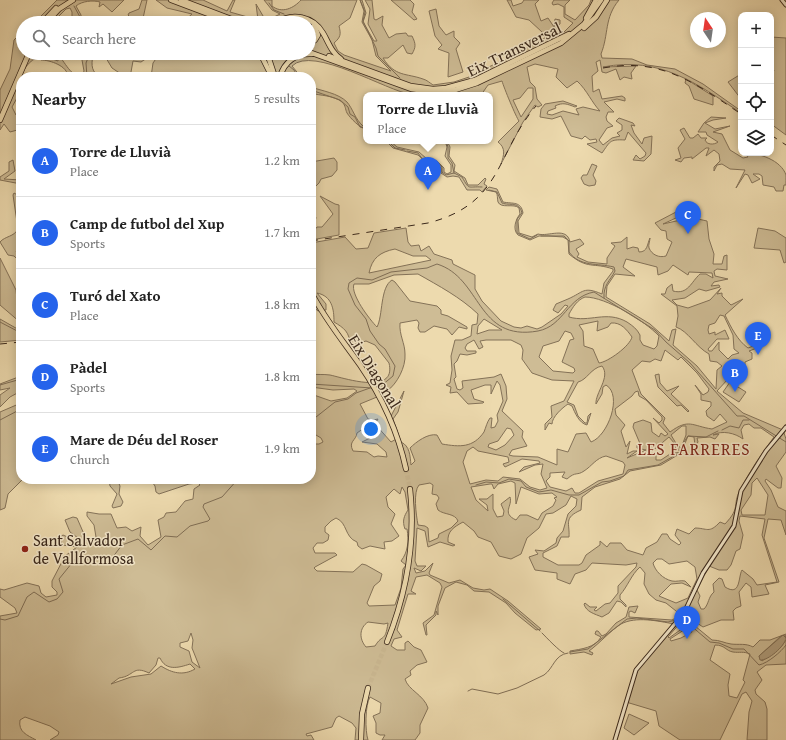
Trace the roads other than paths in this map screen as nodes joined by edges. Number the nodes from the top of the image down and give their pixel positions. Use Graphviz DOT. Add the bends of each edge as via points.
graph roads {
  1 [pos="67,0"];
  2 [pos="72,0"];
  3 [pos="171,0"];
  4 [pos="181,0"];
  5 [pos="599,0"];
  6 [pos="607,0"];
  7 [pos="782,0"];
  8 [pos="786,5"];
  9 [pos="48,16"];
  10 [pos="52,16"];
  11 [pos="213,16"];
  12 [pos="223,16"];
  13 [pos="316,25"];
  14 [pos="316,27"];
  15 [pos="316,38"];
  16 [pos="566,40"];
  17 [pos="316,51"];
  18 [pos="316,55"];
  19 [pos="316,55"];
  20 [pos="325,58"];
  21 [pos="22,60"];
  22 [pos="26,60"];
  23 [pos="264,60"];
  24 [pos="268,60"];
  25 [pos="292,60"];
  26 [pos="359,67"];
  27 [pos="17,72"];
  28 [pos="21,72"];
  29 [pos="271,72"];
  30 [pos="272,72"];
  31 [pos="283,72"];
  32 [pos="16,75"];
  33 [pos="16,83"];
  34 [pos="0,113"];
  35 [pos="0,120"];
  36 [pos="316,301"];
  37 [pos="786,427"];
  38 [pos="406,469"];
  39 [pos="410,489"];
  40 [pos="387,642"];
  41 [pos="368,688"];
  42 [pos="361,740"];
  43 [pos="615,740"];
  1 -- 9 [label="highway"];
  2 -- 10 [label="highway"];
  3 -- 11 [label="highway"];
  4 -- 12 [label="highway"];
  5 -- 16 [label="highway, Eix Transversal" via="584,24"];
  5 -- 26 [label="highway, Eix Transversal" via="582,23 559,40 476,80 455,87 433,89 411,86"];
  6 -- 16 [label="highway" via="592,21"];
  7 -- 8 [label="street"];
  13 -- 26 [label="highway" via="335,54"];
  14 -- 15 [label="highway" via="318,35"];
  16 -- 20 [label="highway, Eix Transversal" via="477,83 455,90 433,92 400,86"];
  17 -- 26 [label="highway, Eix Transversal"];
  18 -- 20 [label="highway, Eix Transversal"];
  19 -- 20 [label="highway"];
  21 -- 27 [label="highway"];
  22 -- 28 [label="highway"];
  23 -- 29 [label="highway"];
  24 -- 30 [label="highway"];
  25 -- 31 [label="highway"];
  32 -- 34 [label="highway"];
  33 -- 35 [label="highway"];
  36 -- 38 [label="highway, Eix Diagonal" via="377,393 399,443"];
  37 -- 43 [label="street" via="774,440 741,490 733,528 703,573 684,613 636,670"];
  39 -- 40 [label="highway" via="410,566 401,605"];
  41 -- 42 [label="highway" via="362,714"];
}
